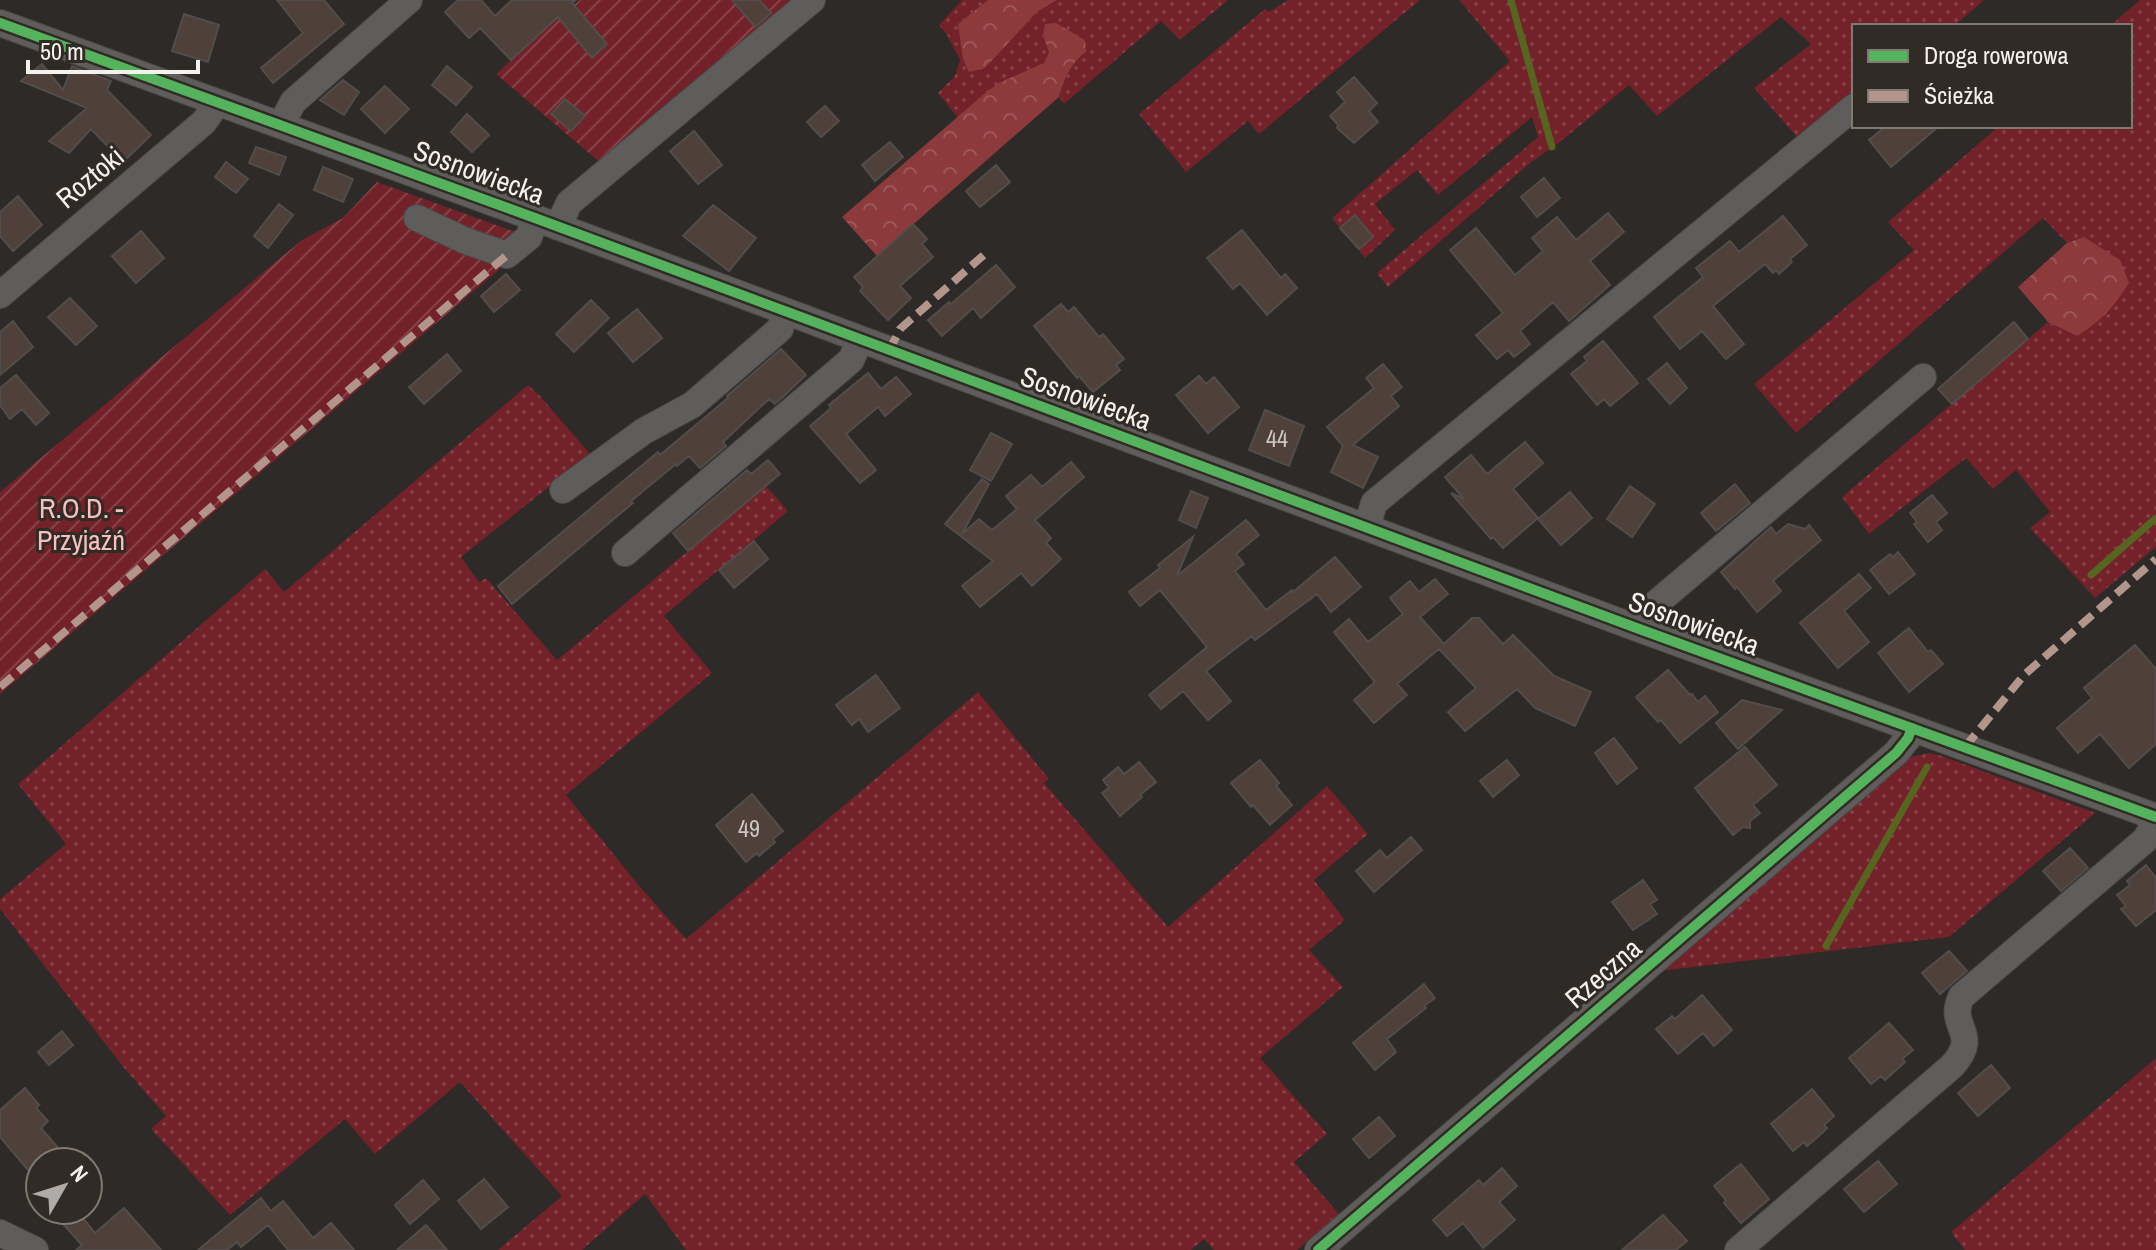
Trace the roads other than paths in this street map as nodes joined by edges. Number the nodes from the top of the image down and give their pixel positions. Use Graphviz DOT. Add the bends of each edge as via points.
graph roads {
  1 [pos="409,0"];
  2 [pos="812,0"];
  3 [pos="0,23"];
  4 [pos="217,103"];
  5 [pos="1852,109"];
  6 [pos="281,125"];
  7 [pos="417,218"];
  8 [pos="546,223"];
  9 [pos="0,295"];
  10 [pos="785,313"];
  11 [pos="860,340"];
  12 [pos="1923,377"];
  13 [pos="563,490"];
  14 [pos="1367,527"];
  15 [pos="625,553"];
  16 [pos="1642,630"];
  17 [pos="1912,728"];
  18 [pos="2156,820"];
  19 [pos="0,1233"];
  20 [pos="35,1250"];
  21 [pos="1318,1250"];
  22 [pos="1738,1250"];
  1 -- 6 [label="street" via="293,102"];
  2 -- 8 [label="street"];
  3 -- 4 [label="street, Sosnowiecka"];
  4 -- 6 [label="street, Sosnowiecka"];
  4 -- 9 [label="street, Roztoki" via="204,122"];
  5 -- 14 [label="street" via="1374,503"];
  6 -- 8 [label="street, Sosnowiecka"];
  7 -- 8 [label="street" via="507,255"];
  8 -- 10 [label="street, Sosnowiecka"];
  10 -- 11 [label="street, Sosnowiecka"];
  10 -- 13 [label="street" via="780,329 692,405 644,431"];
  11 -- 14 [label="street, Sosnowiecka"];
  11 -- 15 [label="street" via="851,360"];
  12 -- 16 [label="street" via="1653,606"];
  14 -- 16 [label="street, Sosnowiecka"];
  16 -- 17 [label="street, Sosnowiecka"];
  17 -- 18 [label="street, Sosnowiecka"];
  17 -- 21 [label="street, Rzeczna" via="1896,753"];
  18 -- 22 [label="street" via="2145,840 1961,997 1957,1015 1966,1044 1952,1066"];
  19 -- 20 [label="street"];
}
